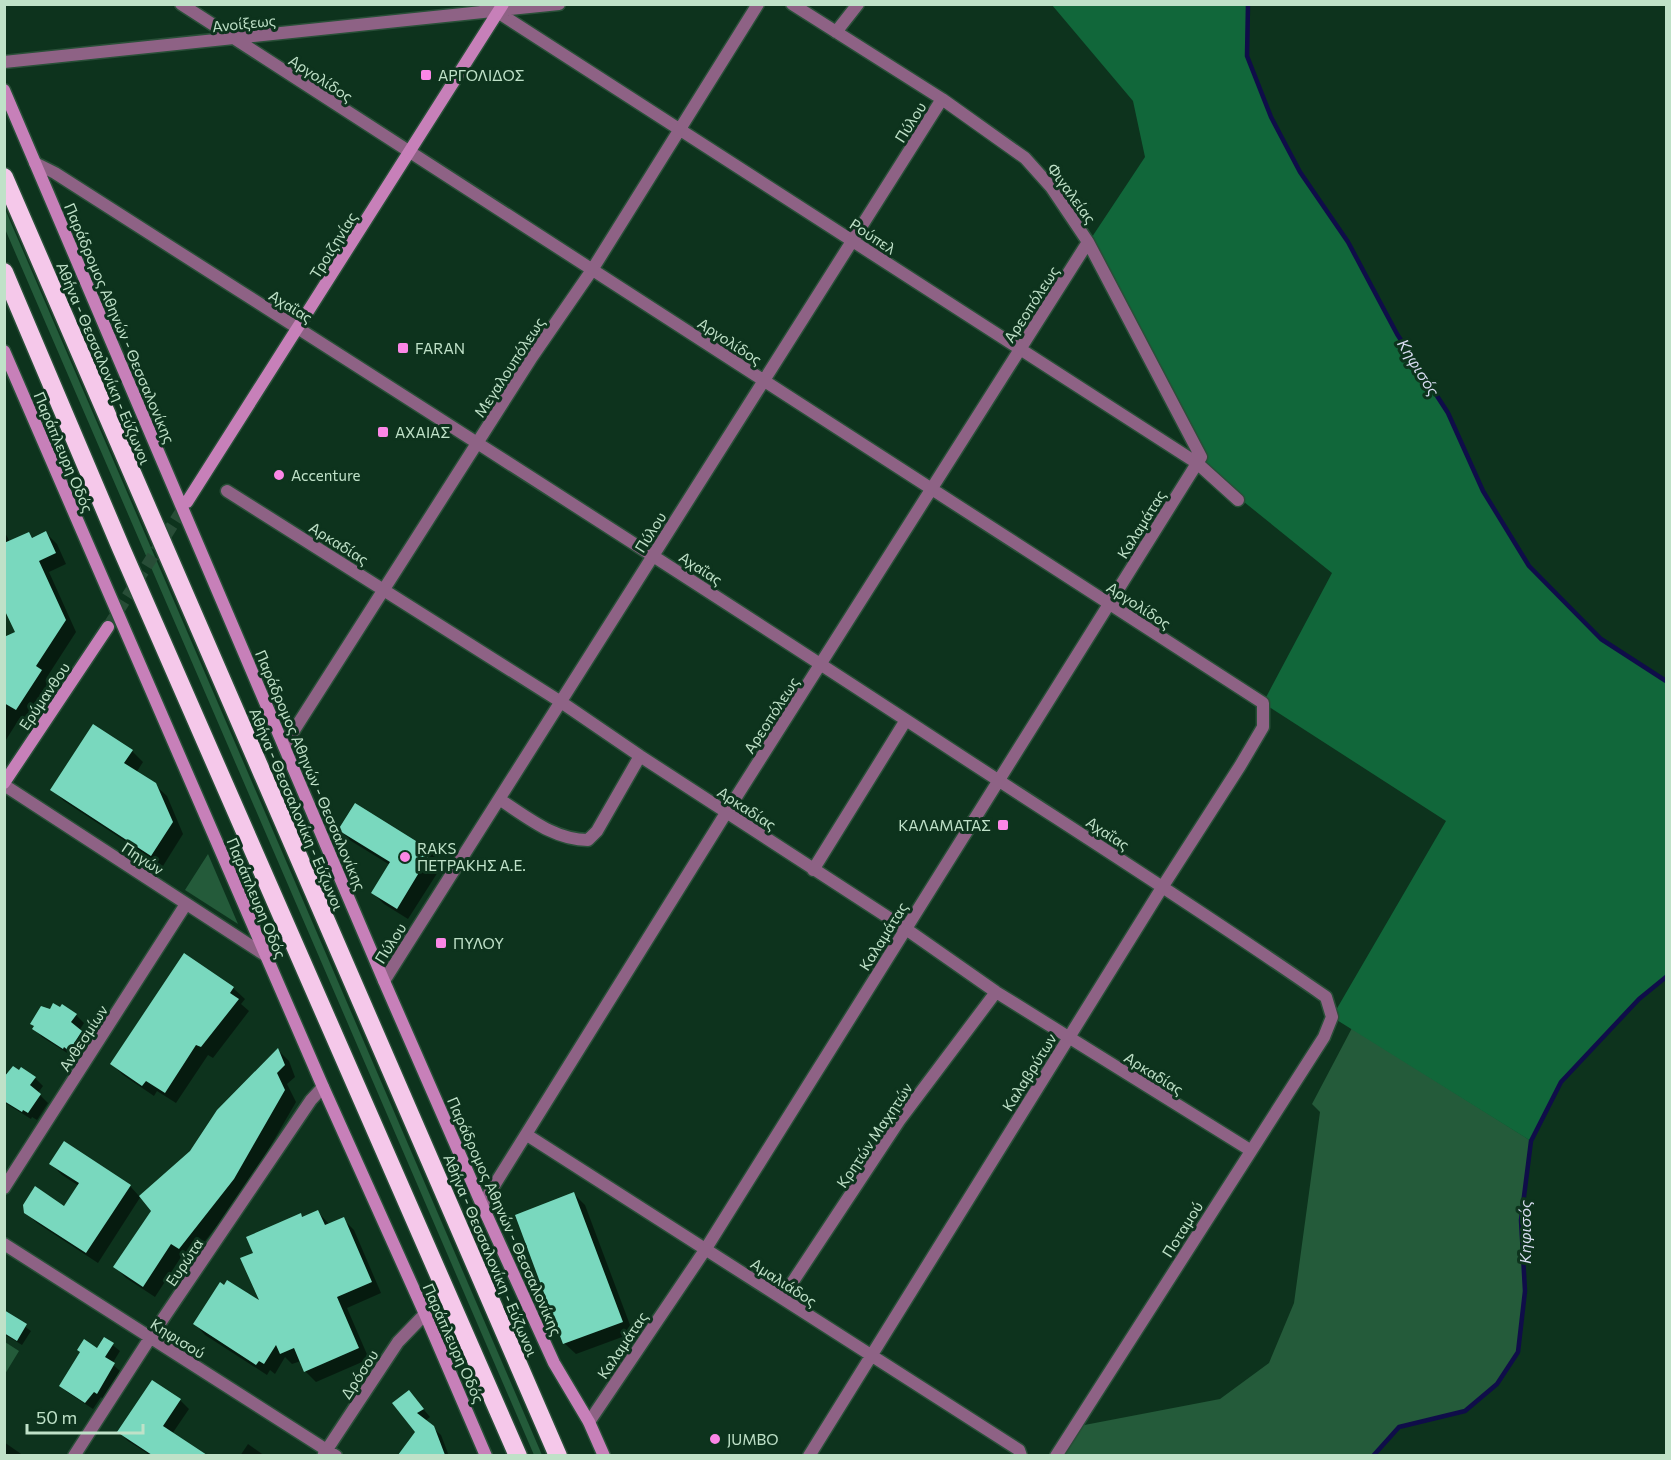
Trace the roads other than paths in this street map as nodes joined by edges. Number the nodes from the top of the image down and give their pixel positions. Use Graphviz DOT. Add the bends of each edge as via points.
graph roads {
  1 [pos="181,4"];
  2 [pos="485,4"];
  3 [pos="559,4"];
  4 [pos="758,4"];
  5 [pos="792,4"];
  6 [pos="858,4"];
  7 [pos="500,8"];
  8 [pos="836,32"];
  9 [pos="233,39"];
  10 [pos="4,62"];
  11 [pos="4,90"];
  12 [pos="942,99"];
  13 [pos="679,130"];
  14 [pos="409,152"];
  15 [pos="35,163"];
  16 [pos="4,177"];
  17 [pos="853,241"];
  18 [pos="1088,242"];
  19 [pos="592,270"];
  20 [pos="4,272"];
  21 [pos="298,328"];
  22 [pos="1020,348"];
  23 [pos="4,351"];
  24 [pos="764,381"];
  25 [pos="476,444"];
  26 [pos="1197,462"];
  27 [pos="931,489"];
  28 [pos="227,491"];
  29 [pos="1238,500"];
  30 [pos="187,501"];
  31 [pos="654,555"];
  32 [pos="384,589"];
  33 [pos="1109,603"];
  34 [pos="108,627"];
  35 [pos="821,664"];
  36 [pos="561,702"];
  37 [pos="1263,703"];
  38 [pos="906,720"];
  39 [pos="284,746"];
  40 [pos="640,756"];
  41 [pos="997,780"];
  42 [pos="4,784"];
  43 [pos="499,799"];
  44 [pos="726,813"];
  45 [pos="813,870"];
  46 [pos="1163,886"];
  47 [pos="186,904"];
  48 [pos="906,929"];
  49 [pos="265,955"];
  50 [pos="384,981"];
  51 [pos="996,992"];
  52 [pos="1332,1017"];
  53 [pos="1069,1037"];
  54 [pos="322,1088"];
  55 [pos="527,1135"];
  56 [pos="1250,1150"];
  57 [pos="4,1188"];
  58 [pos="482,1205"];
  59 [pos="4,1244"];
  60 [pos="705,1250"];
  61 [pos="782,1298"];
  62 [pos="425,1314"];
  63 [pos="150,1338"];
  64 [pos="870,1356"];
  65 [pos="589,1422"];
  66 [pos="329,1453"];
  67 [pos="74,1455"];
  68 [pos="486,1455"];
  69 [pos="518,1455"];
  70 [pos="558,1455"];
  71 [pos="604,1455"];
  72 [pos="809,1455"];
  73 [pos="1021,1455"];
  74 [pos="1056,1455"];
  1 -- 9 [label="street, Αργολίδος"];
  2 -- 7 [label="street, Ρούπελ"];
  3 -- 7 [label="street, Ανοίξεως"];
  4 -- 13 [label="street, Μεγαλουπόλεως"];
  5 -- 8 [label="street, Φιγαλείας"];
  6 -- 8 [label="street"];
  7 -- 9 [label="street, Ανοίξεως"];
  7 -- 13 [label="street, Ρούπελ"];
  7 -- 14 [label="main road, Τροιζηνίας"];
  8 -- 12 [label="street, Φιγαλείας"];
  9 -- 10 [label="street, Ανοίξεως"];
  9 -- 14 [label="street, Αργολίδος"];
  11 -- 15 [label="main road, Παράδρομος Αθηνών - Θεσσαλονίκης"];
  12 -- 17 [label="street, Πύλου"];
  12 -- 18 [label="street, Φιγαλείας" via="1040,172"];
  13 -- 17 [label="street, Ρούπελ"];
  13 -- 19 [label="street, Μεγαλουπόλεως"];
  14 -- 19 [label="street, Αργολίδος"];
  14 -- 21 [label="main road, Τροιζηνίας"];
  15 -- 21 [label="street, Αχαΐας"];
  15 -- 39 [label="main road, Παράδρομος Αθηνών - Θεσσαλονίκης"];
  16 -- 70 [label="highway, Αθήνα - Θεσσαλονίκη - Εύζωνοι"];
  17 -- 22 [label="street, Ρούπελ"];
  17 -- 24 [label="street, Πύλου"];
  18 -- 22 [label="street, Αρεοπόλεως"];
  18 -- 26 [label="street, Φιγαλείας" via="1201,457"];
  19 -- 24 [label="street, Αργολίδος"];
  19 -- 25 [label="street, Μεγαλουπόλεως"];
  20 -- 69 [label="highway"];
  21 -- 25 [label="street, Αχαΐας"];
  21 -- 30 [label="main road, Τροιζηνίας"];
  22 -- 26 [label="street, Ρούπελ"];
  22 -- 27 [label="street, Αρεοπόλεως"];
  23 -- 49 [label="main road, Παράπλευρη Οδός"];
  24 -- 27 [label="street, Αργολίδος"];
  24 -- 31 [label="street, Πύλου"];
  25 -- 31 [label="street, Αχαΐας"];
  25 -- 32 [label="street, Μεγαλουπόλεως"];
  26 -- 29 [label="street, Ρούπελ"];
  26 -- 33 [label="street, Καλαμάτας"];
  27 -- 33 [label="street, Αργολίδος"];
  27 -- 35 [label="street, Αρεοπόλεως"];
  28 -- 32 [label="street, Αρκαδίας"];
  31 -- 35 [label="street, Αχαΐας"];
  31 -- 36 [label="street, Πύλου"];
  32 -- 36 [label="street, Αρκαδίας"];
  32 -- 39 [label="street, Μεγαλουπόλεως"];
  33 -- 37 [label="street, Αργολίδος"];
  33 -- 41 [label="street, Καλαμάτας"];
  34 -- 42 [label="main road, Ερύμανθου"];
  35 -- 38 [label="street, Αχαΐας"];
  35 -- 44 [label="street, Αρεοπόλεως"];
  36 -- 40 [label="street, Αρκαδίας"];
  36 -- 43 [label="street, Πύλου"];
  37 -- 46 [label="street, Καλαβρύτων" via="1263,727"];
  38 -- 41 [label="street, Αχαΐας"];
  38 -- 45 [label="street"];
  39 -- 50 [label="main road, Παράδρομος Αθηνών - Θεσσαλονίκης"];
  40 -- 43 [label="street" via="588,840 549,832"];
  40 -- 44 [label="street, Αρκαδίας"];
  41 -- 46 [label="street, Αχαΐας"];
  41 -- 48 [label="street, Καλαμάτας"];
  42 -- 47 [label="street, Πηγών"];
  43 -- 50 [label="street, Πύλου"];
  44 -- 45 [label="street, Αρκαδίας"];
  44 -- 55 [label="street, Αρεοπόλεως"];
  45 -- 48 [label="street, Αρκαδίας"];
  46 -- 52 [label="street, Αχαΐας" via="1326,997"];
  46 -- 53 [label="street, Καλαβρύτων"];
  47 -- 49 [label="street, Πηγών"];
  47 -- 57 [label="street, Ανθεσμίων"];
  48 -- 51 [label="street, Αρκαδίας"];
  48 -- 60 [label="street, Καλαμάτας"];
  49 -- 54 [label="main road, Παράπλευρη Οδός"];
  50 -- 58 [label="main road, Παράδρομος Αθηνών - Θεσσαλονίκης"];
  51 -- 53 [label="street, Αρκαδίας"];
  51 -- 61 [label="street, Κρητών Μαχητών" via="899,1121"];
  52 -- 56 [label="street, Ποταμού" via="1324,1037"];
  53 -- 56 [label="street, Αρκαδίας"];
  53 -- 64 [label="street, Καλαβρύτων"];
  54 -- 62 [label="main road, Παράπλευρη Οδός"];
  54 -- 63 [label="street, Ευρώτα"];
  55 -- 58 [label="street, Αρεοπόλεως"];
  55 -- 60 [label="street, Αμαλιάδος"];
  56 -- 74 [label="street, Ποταμού"];
  58 -- 65 [label="main road, Παράδρομος Αθηνών - Θεσσαλονίκης" via="554,1363"];
  59 -- 63 [label="street, Κηφισού"];
  60 -- 61 [label="street, Αμαλιάδος"];
  60 -- 65 [label="street, Καλαμάτας"];
  61 -- 64 [label="street, Αμαλιάδος"];
  62 -- 66 [label="street, Δρόσου" via="398,1342"];
  62 -- 68 [label="main road, Παράπλευρη Οδός"];
  63 -- 66 [label="street, Κηφισού"];
  63 -- 67 [label="street, Ευρώτα"];
  64 -- 72 [label="street, Καλαβρύτων"];
  64 -- 73 [label="street, Αμαλιάδος" via="1019,1450"];
  65 -- 71 [label="main road, Παράδρομος Αθηνών - Θεσσαλονίκης"];
}
